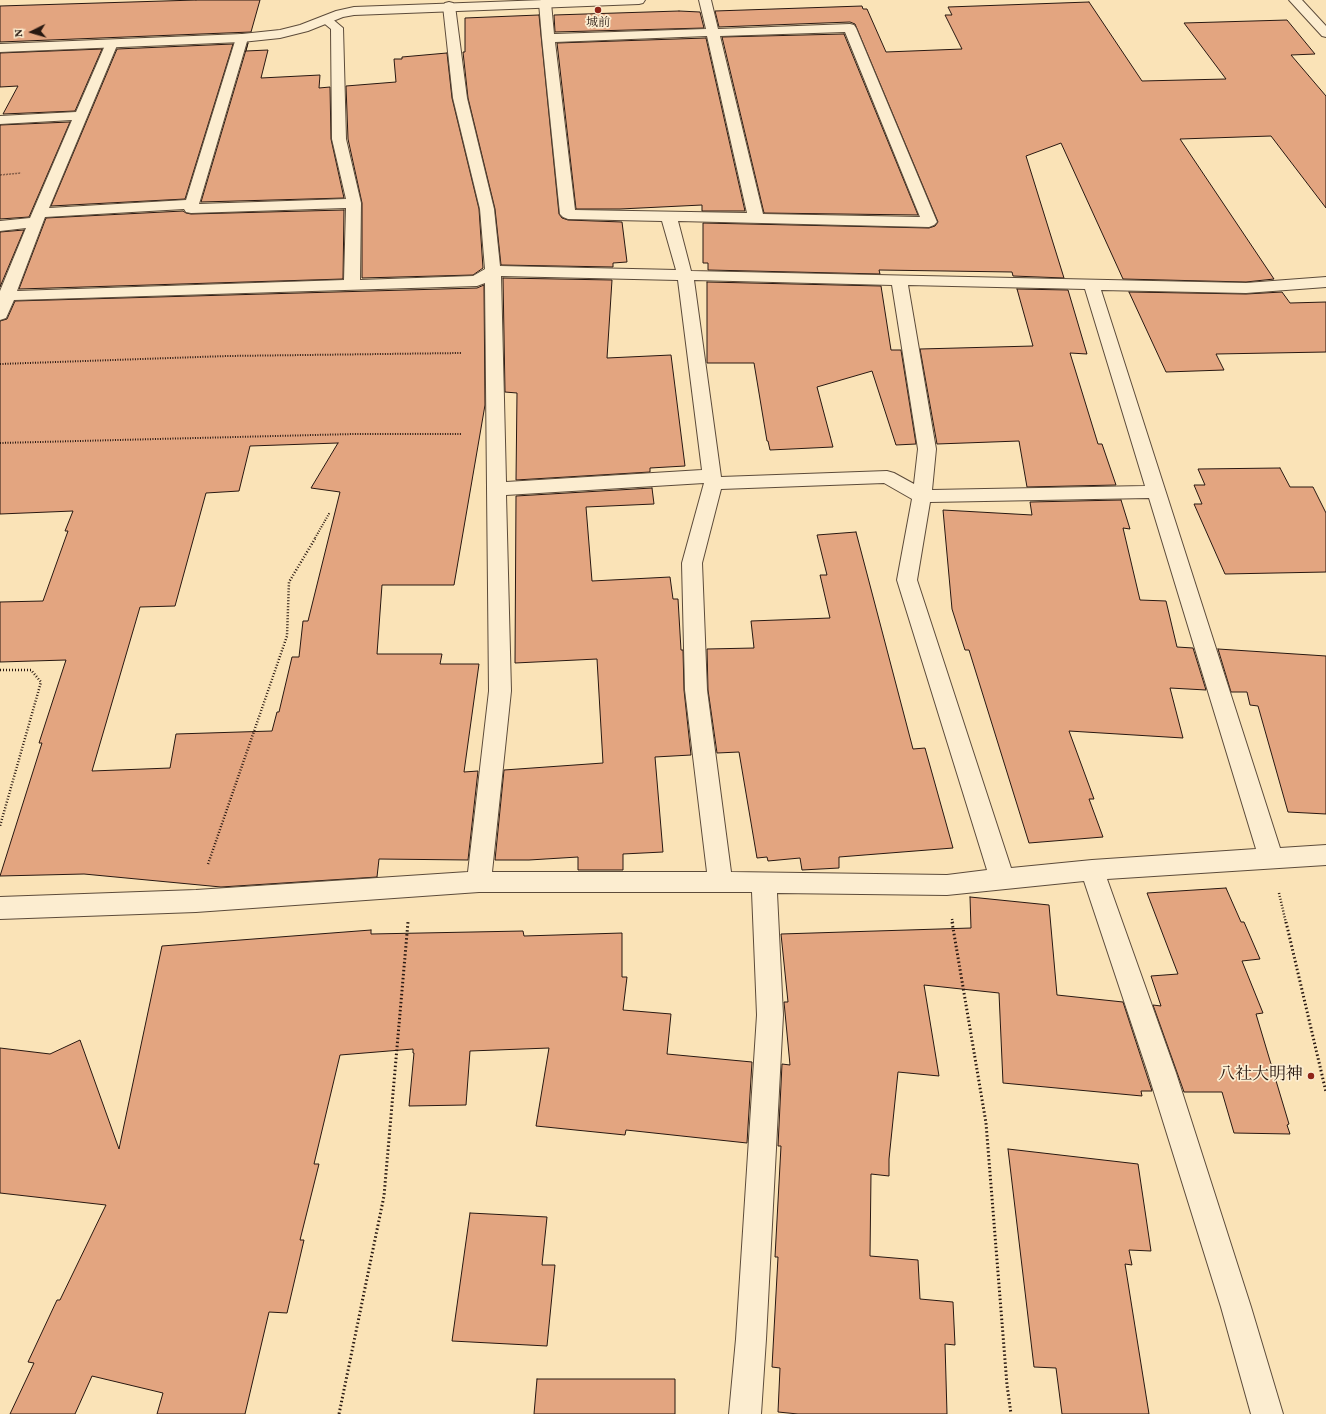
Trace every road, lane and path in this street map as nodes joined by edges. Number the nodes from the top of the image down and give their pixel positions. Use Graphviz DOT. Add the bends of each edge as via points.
graph roads {
  1 [pos="639,0"];
  2 [pos="705,0"];
  3 [pos="1295,0"];
  4 [pos="544,3"];
  5 [pos="449,6"];
  6 [pos="326,20"];
  7 [pos="713,33"];
  8 [pos="1326,33"];
  9 [pos="242,38"];
  10 [pos="548,38"];
  11 [pos="112,43"];
  12 [pos="0,48"];
  13 [pos="80,116"];
  14 [pos="0,120"];
  15 [pos="354,203"];
  16 [pos="192,204"];
  17 [pos="669,216"];
  18 [pos="37,217"];
  19 [pos="756,218"];
  20 [pos="0,226"];
  21 [pos="493,271"];
  22 [pos="685,276"];
  23 [pos="899,280"];
  24 [pos="1326,282"];
  25 [pos="352,284"];
  26 [pos="1092,284"];
  27 [pos="4,296"];
  28 [pos="0,315"];
  29 [pos="493,352"];
  30 [pos="0,364"];
  31 [pos="494,434"];
  32 [pos="0,443"];
  33 [pos="712,479"];
  34 [pos="496,489"];
  35 [pos="1157,492"];
  36 [pos="922,496"];
  37 [pos="330,512"];
  38 [pos="0,670"];
  39 [pos="0,826"];
  40 [pos="1326,855"];
  41 [pos="1271,858"];
  42 [pos="1092,870"];
  43 [pos="1002,879"];
  44 [pos="479,882"];
  45 [pos="720,882"];
  46 [pos="764,882"];
  47 [pos="947,885"];
  48 [pos="412,886"];
  49 [pos="196,901"];
  50 [pos="0,908"];
  51 [pos="1326,1092"];
  52 [pos="339,1414"];
  53 [pos="745,1414"];
  54 [pos="1011,1414"];
  55 [pos="1267,1414"];
  1 -- 4 [label="street"];
  2 -- 7 [label="street"];
  3 -- 8 [label="street"];
  4 -- 5 [label="street"];
  4 -- 10 [label="street"];
  5 -- 6 [label="street" via="354,11"];
  5 -- 21 [label="street" via="460,98 487,209"];
  6 -- 9 [label="street" via="280,34"];
  6 -- 15 [label="street" via="337,28 339,139"];
  7 -- 10 [label="street"];
  7 -- 19 [label="street"];
  7 -- 19 [label="street" via="850,28 929,222"];
  9 -- 11 [label="street"];
  9 -- 16 [label="street"];
  10 -- 17 [label="street" via="568,214"];
  11 -- 12 [label="street"];
  11 -- 13 [label="street"];
  13 -- 14 [label="street"];
  13 -- 18 [label="street"];
  15 -- 16 [label="street" via="191,209"];
  15 -- 25 [label="street"];
  16 -- 18 [label="street"];
  17 -- 19 [label="street"];
  17 -- 22 [label="street"];
  18 -- 20 [label="street"];
  18 -- 27 [label="street"];
  21 -- 22 [label="street"];
  21 -- 25 [label="street" via="478,281"];
  21 -- 29 [label="street"];
  22 -- 23 [label="street"];
  22 -- 33 [label="street"];
  23 -- 26 [label="street"];
  23 -- 36 [label="street" via="927,449"];
  24 -- 26 [label="street" via="1246,288"];
  25 -- 27 [label="street"];
  26 -- 35 [label="street"];
  27 -- 28 [label="street"];
  29 -- 30 [label="path" via="227,356"];
  29 -- 31 [label="street"];
  31 -- 32 [label="path" via="354,434"];
  31 -- 34 [label="street"];
  33 -- 34 [label="street"];
  33 -- 36 [label="street" via="887,477"];
  33 -- 45 [label="street" via="692,563 696,690"];
  34 -- 44 [label="street" via="500,691"];
  35 -- 36 [label="street"];
  35 -- 41 [label="street"];
  36 -- 43 [label="street" via="907,580"];
  37 -- 49 [label="path" via="290,582 287,636"];
  38 -- 39 [label="path" via="31,670 41,682"];
  40 -- 41 [label="street"];
  41 -- 42 [label="street"];
  41 -- 51 [label="path"];
  42 -- 43 [label="street"];
  42 -- 55 [label="street" via="1162,1073"];
  43 -- 47 [label="street"];
  44 -- 45 [label="street"];
  44 -- 48 [label="street"];
  45 -- 46 [label="street"];
  46 -- 47 [label="street"];
  46 -- 53 [label="street" via="770,1015"];
  47 -- 54 [label="path" via="986,1122"];
  48 -- 49 [label="street"];
  48 -- 52 [label="path" via="384,1196"];
  49 -- 50 [label="street"];
}
